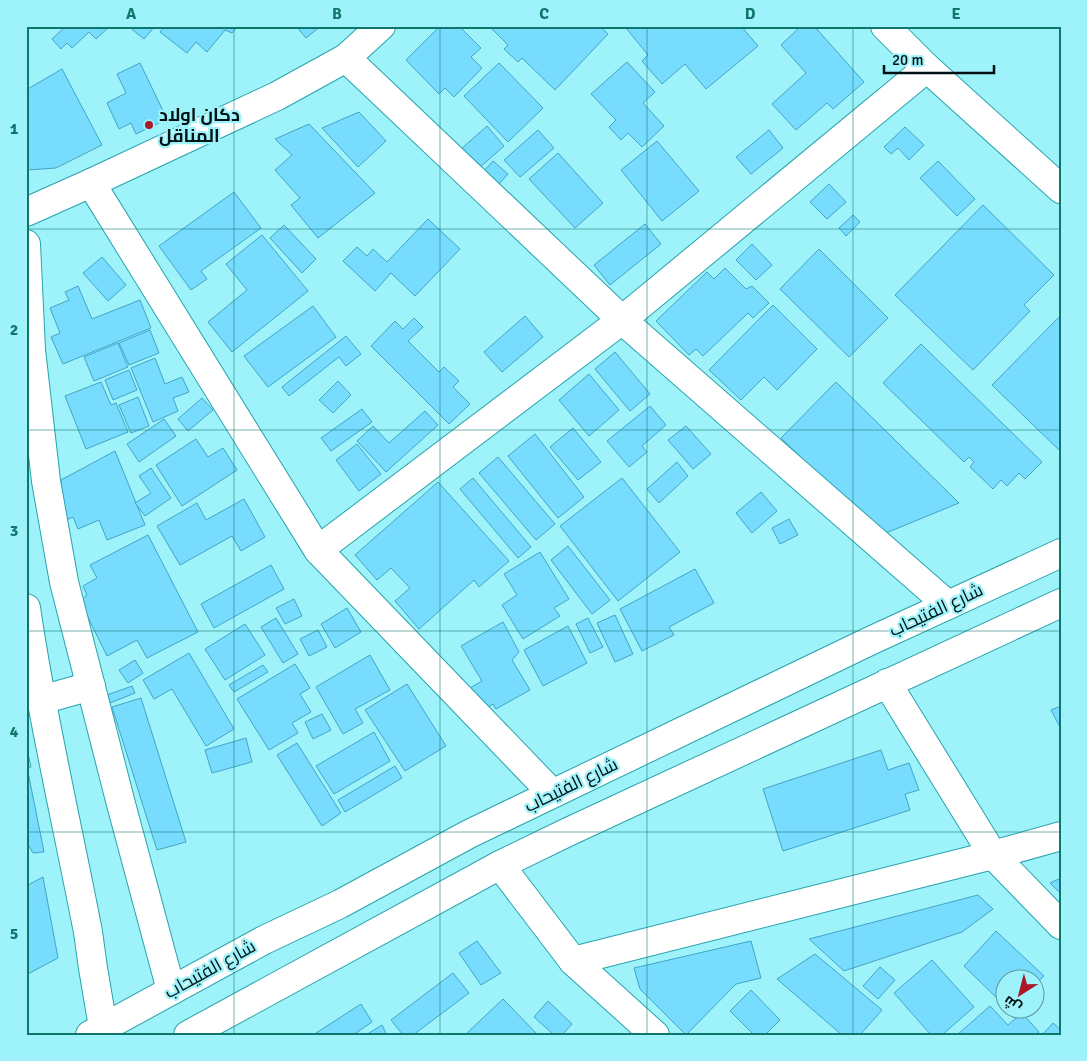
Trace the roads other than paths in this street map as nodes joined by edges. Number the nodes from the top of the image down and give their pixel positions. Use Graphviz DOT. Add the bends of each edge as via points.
graph roads {
  1 [pos="382,26"];
  2 [pos="885,26"];
  3 [pos="346,58"];
  4 [pos="927,68"];
  5 [pos="91,182"];
  6 [pos="1061,189"];
  7 [pos="26,212"];
  8 [pos="26,244"];
  9 [pos="622,320"];
  10 [pos="318,550"];
  11 [pos="1061,553"];
  12 [pos="1061,603"];
  13 [pos="948,605"];
  14 [pos="26,608"];
  15 [pos="887,683"];
  16 [pos="91,686"];
  17 [pos="42,700"];
  18 [pos="552,793"];
  19 [pos="1061,836"];
  20 [pos="993,855"];
  21 [pos="500,865"];
  22 [pos="1061,925"];
  23 [pos="573,961"];
  24 [pos="172,990"];
  25 [pos="97,1031"];
  26 [pos="194,1034"];
  27 [pos="654,1035"];
  1 -- 3 [label="street"];
  2 -- 4 [label="street"];
  3 -- 5 [label="street" via="277,96"];
  3 -- 9 [label="street"];
  4 -- 6 [label="street"];
  4 -- 9 [label="street"];
  5 -- 7 [label="street"];
  5 -- 10 [label="street"];
  8 -- 16 [label="street" via="31,350 46,481 64,582"];
  9 -- 10 [label="street"];
  9 -- 13 [label="street"];
  10 -- 18 [label="street"];
  11 -- 13 [label="street, شارع الفتيحاب"];
  12 -- 15 [label="street"];
  13 -- 18 [label="street, شارع الفتيحاب"];
  14 -- 17 [label="street"];
  15 -- 20 [label="street"];
  15 -- 21 [label="street"];
  16 -- 17 [label="street"];
  16 -- 24 [label="street"];
  17 -- 25 [label="street" via="88,932"];
  18 -- 24 [label="street, شارع الفتيحاب"];
  19 -- 20 [label="street"];
  20 -- 22 [label="street"];
  20 -- 23 [label="street"];
  21 -- 23 [label="street"];
  21 -- 26 [label="street"];
  23 -- 27 [label="street"];
  24 -- 25 [label="street, شارع الفتيحاب"];
}
